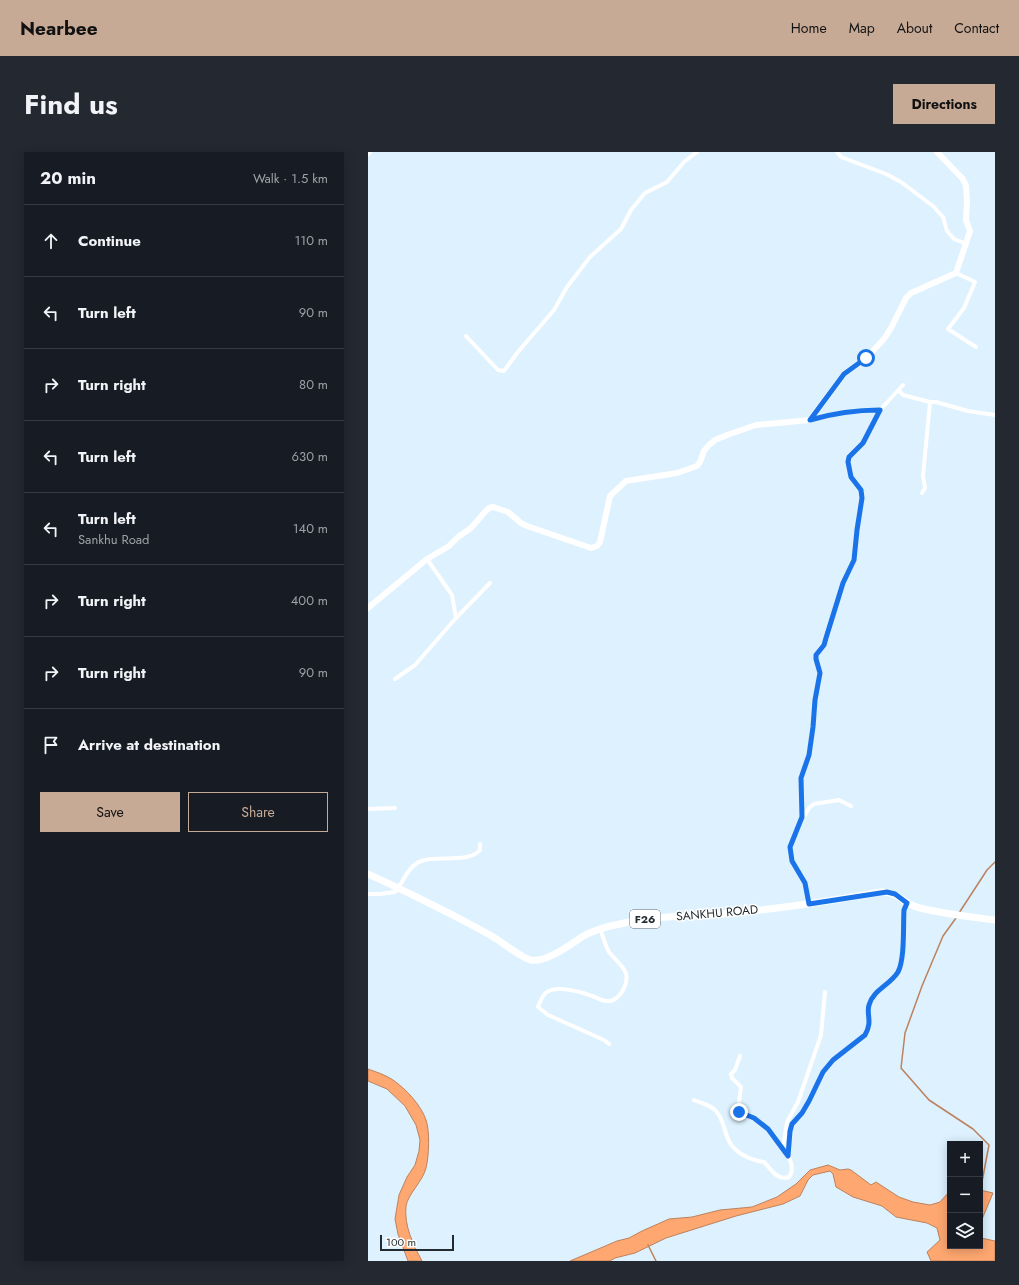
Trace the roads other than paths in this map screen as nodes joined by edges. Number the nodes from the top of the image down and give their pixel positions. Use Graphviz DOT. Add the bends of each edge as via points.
graph roads {
  1 [pos="697,152"];
  2 [pos="837,152"];
  3 [pos="937,152"];
  4 [pos="967,244"];
  5 [pos="956,273"];
  6 [pos="466,336"];
  7 [pos="976,347"];
  8 [pos="903,385"];
  9 [pos="899,391"];
  10 [pos="930,402"];
  11 [pos="880,410"];
  12 [pos="995,415"];
  13 [pos="810,420"];
  14 [pos="922,493"];
  15 [pos="427,559"];
  16 [pos="490,583"];
  17 [pos="368,608"];
  18 [pos="456,618"];
  19 [pos="395,680"];
  20 [pos="850,806"];
  21 [pos="395,808"];
  22 [pos="368,809"];
  23 [pos="802,817"];
  24 [pos="480,844"];
  25 [pos="368,874"];
  26 [pos="398,888"];
  27 [pos="368,894"];
  28 [pos="907,903"];
  29 [pos="809,904"];
  30 [pos="995,920"];
  31 [pos="600,929"];
  32 [pos="825,992"];
  33 [pos="609,1044"];
  34 [pos="740,1056"];
  35 [pos="694,1100"];
  36 [pos="782,1148"];
  37 [pos="788,1156"];
  1 -- 6 [label="street" via="684,162 667,182 645,193 630,210 621,229 590,257 567,287 554,310 504,371 498,370"];
  2 -- 4 [label="street" via="841,158 901,182 933,206 942,217 947,231 954,238"];
  3 -- 4 [label="street" via="966,185 966,220 970,231"];
  4 -- 5 [label="street"];
  5 -- 7 [label="street" via="975,282 964,308 948,329"];
  5 -- 13 [label="street" via="911,293 906,298 884,339 866,358 844,374"];
  8 -- 9 [label="street"];
  9 -- 10 [label="street" via="903,395"];
  9 -- 11 [label="street"];
  10 -- 12 [label="street"];
  10 -- 14 [label="street" via="923,476 925,488"];
  11 -- 13 [label="street" via="834,413"];
  11 -- 23 [label="street" via="863,443 849,457 848,462 851,477 861,490 862,498 854,560 843,583 824,645 816,655 820,673 809,755 801,778"];
  13 -- 15 [label="street" via="756,425 715,440 704,451 697,466 677,473 626,481 610,496 597,546 591,548 527,526 508,512 493,507 489,508 472,528"];
  15 -- 17 [label="street"];
  15 -- 18 [label="street" via="452,594"];
  16 -- 18 [label="street"];
  18 -- 19 [label="street" via="415,665"];
  20 -- 23 [label="street" via="839,800 814,804"];
  21 -- 22 [label="street"];
  23 -- 29 [label="street" via="791,842 790,852 796,870 805,883"];
  24 -- 26 [label="street" via="477,854 418,862"];
  25 -- 26 [label="main road, SANKHU ROAD / F26"];
  26 -- 27 [label="street" via="388,894"];
  26 -- 31 [label="main road, SANKHU ROAD / F26" via="481,930 530,960 546,958"];
  28 -- 29 [label="main road, SANKHU ROAD / F26" via="895,894 887,892"];
  28 -- 30 [label="main road, SANKHU ROAD / F26" via="919,908"];
  28 -- 37 [label="street" via="904,910 902,959 898,972 875,994 869,1005 868,1029 865,1035 833,1060 823,1072 802,1113 792,1124"];
  29 -- 31 [label="main road, SANKHU ROAD / F26" via="642,919"];
  31 -- 33 [label="street" via="609,951 625,971 627,978 624,988 610,1001 562,989 548,991 543,995 538,1007 548,1015"];
  32 -- 36 [label="street" via="822,1035 798,1102 787,1122"];
  34 -- 36 [label="street" via="731,1074 741,1087 738,1110 768,1129"];
  35 -- 37 [label="street" via="716,1111 735,1150 748,1158 764,1162 778,1177 784,1179 791,1175 792,1168"];
  36 -- 37 [label="street"];
}
